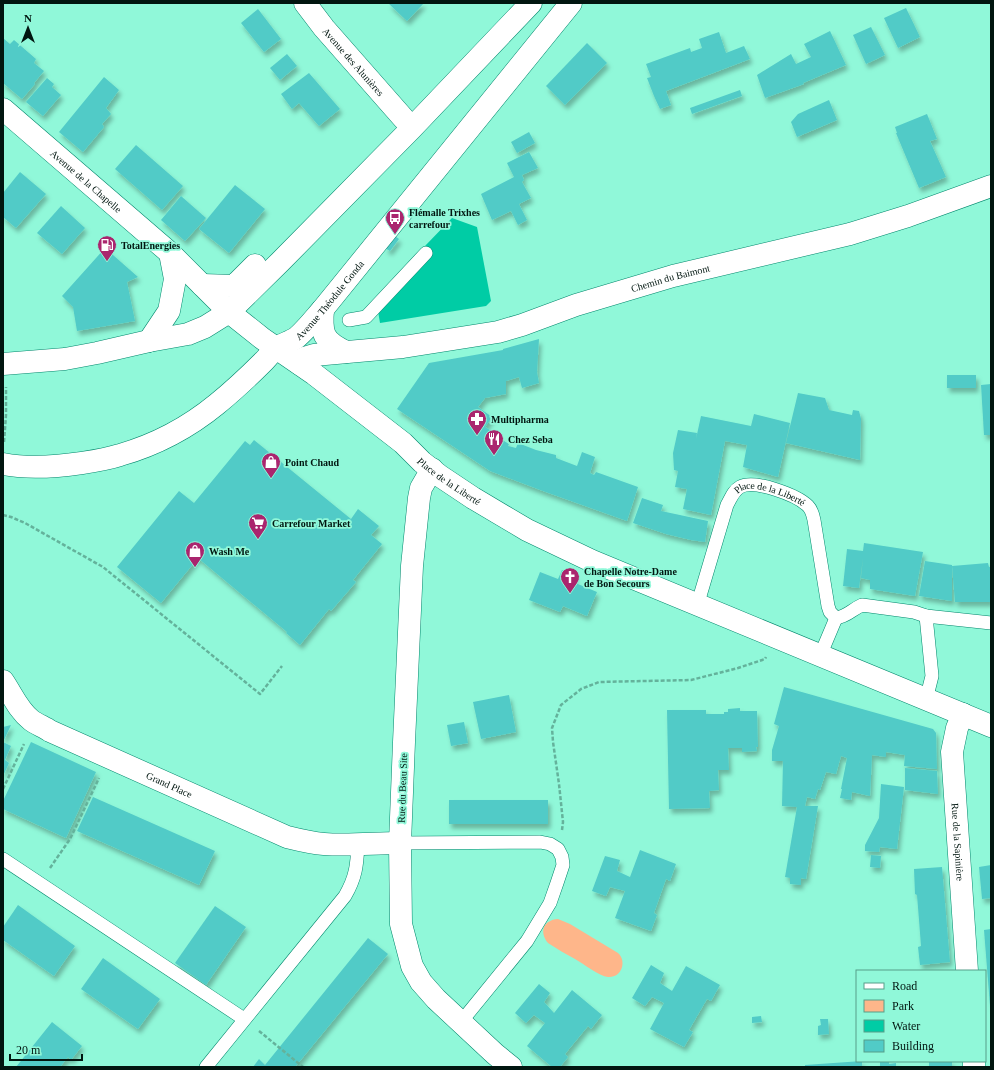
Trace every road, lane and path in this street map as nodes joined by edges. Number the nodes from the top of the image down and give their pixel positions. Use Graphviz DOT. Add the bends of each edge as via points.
graph roads {
  1 [pos="305,3"];
  2 [pos="515,3"];
  3 [pos="531,3"];
  4 [pos="571,3"];
  5 [pos="3,109"];
  6 [pos="404,119"];
  7 [pos="991,186"];
  8 [pos="170,253"];
  9 [pos="426,253"];
  10 [pos="202,285"];
  11 [pos="323,309"];
  12 [pos="229,312"];
  13 [pos="349,320"];
  14 [pos="149,340"];
  15 [pos="277,348"];
  16 [pos="346,352"];
  17 [pos="300,364"];
  18 [pos="4,373"];
  19 [pos="4,443"];
  20 [pos="13,466"];
  21 [pos="432,469"];
  22 [pos="3,515"];
  23 [pos="697,606"];
  24 [pos="926,616"];
  25 [pos="836,618"];
  26 [pos="991,623"];
  27 [pos="775,638"];
  28 [pos="820,656"];
  29 [pos="282,666"];
  30 [pos="3,681"];
  31 [pos="925,700"];
  32 [pos="963,714"];
  33 [pos="34,722"];
  34 [pos="991,726"];
  35 [pos="108,757"];
  36 [pos="3,789"];
  37 [pos="400,842"];
  38 [pos="358,844"];
  39 [pos="554,846"];
  40 [pos="3,859"];
  41 [pos="40,883"];
  42 [pos="967,970"];
  43 [pos="244,1019"];
  44 [pos="461,1022"];
  45 [pos="206,1067"];
  46 [pos="303,1067"];
  47 [pos="511,1067"];
  1 -- 6 [label="street, Avenue des Alunières"];
  2 -- 6 [label="street"];
  3 -- 12 [label="street" via="412,128"];
  4 -- 11 [label="street, Avenue Théodule Gonda"];
  5 -- 8 [label="street, Avenue de la Chapelle"];
  6 -- 10 [label="street" via="234,286"];
  7 -- 16 [label="street, Chemin du Baimont" via="875,227 673,276 498,332 403,347"];
  8 -- 10 [label="street, Avenue de la Chapelle"];
  8 -- 14 [label="street" via="174,279 169,310"];
  9 -- 13 [label="lane" via="366,316"];
  10 -- 12 [label="street, Avenue de la Chapelle"];
  11 -- 15 [label="street, Avenue Théodule Gonda" via="297,337"];
  11 -- 16 [label="street" via="323,332 327,340"];
  12 -- 14 [label="street" via="188,334"];
  12 -- 15 [label="street, Place de la Liberté"];
  14 -- 18 [label="street" via="97,353 33,362"];
  15 -- 17 [label="street, Place de la Liberté"];
  15 -- 20 [label="street, Avenue Théodule Gonda" via="218,404 202,416 153,443 97,461 46,467"];
  16 -- 17 [label="street, Chemin du Baimont" via="314,354 304,358"];
  17 -- 21 [label="street, Place de la Liberté" via="403,443"];
  18 -- 19 [label="path"];
  21 -- 23 [label="street, Place de la Liberté" via="479,502 527,530 592,562"];
  21 -- 37 [label="street, Rue du Beau Site" via="421,488 412,566"];
  22 -- 29 [label="path" via="25,523 107,570 260,694"];
  23 -- 25 [label="lane, Place de la Liberté" via="727,505 733,493 741,486 753,485 790,495 804,503 812,512 828,606"];
  23 -- 27 [label="street, Place de la Liberté"];
  24 -- 25 [label="lane" via="862,605"];
  24 -- 26 [label="lane"];
  24 -- 31 [label="lane" via="932,676"];
  25 -- 28 [label="lane"];
  27 -- 28 [label="street, Place de la Liberté"];
  27 -- 39 [label="path" via="765,659 738,668 691,680 599,682 581,689 561,705 552,728 563,822 562,831"];
  28 -- 31 [label="street, Place de la Liberté"];
  30 -- 33 [label="street, Grand Place" via="18,706"];
  31 -- 32 [label="street, Place de la Liberté"];
  32 -- 34 [label="street, Place de la Liberté"];
  32 -- 42 [label="street, Rue de la Sapinière" via="952,752"];
  33 -- 35 [label="street, Grand Place"];
  33 -- 36 [label="path"];
  35 -- 38 [label="street, Grand Place" via="287,837 323,844"];
  35 -- 41 [label="path" via="70,839"];
  37 -- 38 [label="street, Grand Place"];
  37 -- 39 [label="lane" via="540,842"];
  37 -- 44 [label="street, Rue du Beau Site" via="400,924 412,966 421,982"];
  38 -- 43 [label="lane" via="355,874 345,896"];
  39 -- 44 [label="lane" via="562,856 563,865 550,902 527,941"];
  40 -- 41 [label="lane"];
  41 -- 43 [label="lane"];
  43 -- 45 [label="lane"];
  43 -- 46 [label="path"];
  44 -- 47 [label="street, Rue du Beau Site"];
}
